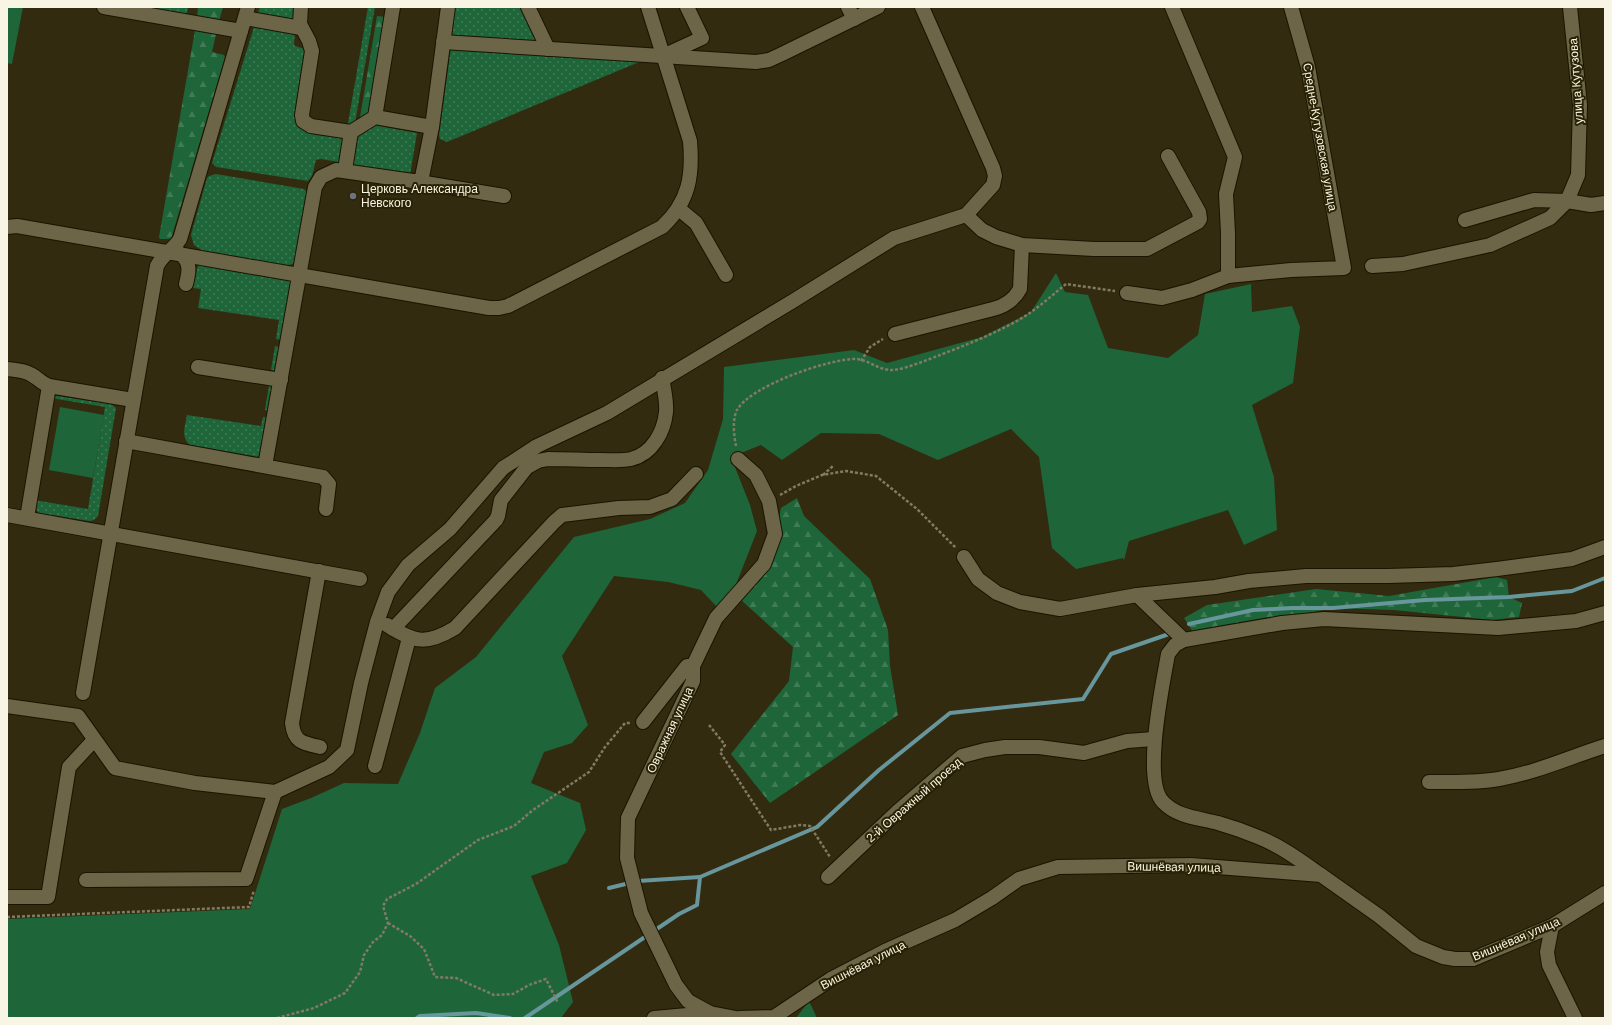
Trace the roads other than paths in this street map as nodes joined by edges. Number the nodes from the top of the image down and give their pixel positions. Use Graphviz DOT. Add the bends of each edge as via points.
graph roads {
  1 [pos="104,7"];
  2 [pos="301,7"];
  3 [pos="394,7"];
  4 [pos="448,7"];
  5 [pos="528,7"];
  6 [pos="648,7"];
  7 [pos="687,7"];
  8 [pos="878,7"];
  9 [pos="922,7"];
  10 [pos="1172,7"];
  11 [pos="1291,7"];
  12 [pos="1570,7"];
  13 [pos="246,12"];
  14 [pos="851,13"];
  15 [pos="301,28"];
  16 [pos="241,31"];
  17 [pos="443,42"];
  18 [pos="548,49"];
  19 [pos="662,56"];
  20 [pos="375,117"];
  21 [pos="432,127"];
  22 [pos="351,132"];
  23 [pos="1168,156"];
  24 [pos="345,170"];
  25 [pos="413,182"];
  26 [pos="504,196"];
  27 [pos="1567,201"];
  28 [pos="1605,203"];
  29 [pos="679,209"];
  30 [pos="966,214"];
  31 [pos="1465,220"];
  32 [pos="7,227"];
  33 [pos="1022,245"];
  34 [pos="176,253"];
  35 [pos="1372,266"];
  36 [pos="299,275"];
  37 [pos="726,275"];
  38 [pos="1228,276"];
  39 [pos="186,284"];
  40 [pos="1128,293"];
  41 [pos="895,334"];
  42 [pos="198,367"];
  43 [pos="7,368"];
  44 [pos="662,378"];
  45 [pos="280,380"];
  46 [pos="49,386"];
  47 [pos="133,400"];
  48 [pos="126,441"];
  49 [pos="738,459"];
  50 [pos="265,466"];
  51 [pos="696,474"];
  52 [pos="326,509"];
  53 [pos="7,515"];
  54 [pos="27,518"];
  55 [pos="110,534"];
  56 [pos="1605,547"];
  57 [pos="964,557"];
  58 [pos="319,571"];
  59 [pos="360,579"];
  60 [pos="1137,595"];
  61 [pos="1605,612"];
  62 [pos="378,619"];
  63 [pos="393,629"];
  64 [pos="409,638"];
  65 [pos="1184,640"];
  66 [pos="693,666"];
  67 [pos="83,693"];
  68 [pos="7,706"];
  69 [pos="643,722"];
  70 [pos="1154,739"];
  71 [pos="94,740"];
  72 [pos="1605,746"];
  73 [pos="320,747"];
  74 [pos="375,766"];
  75 [pos="1429,782"];
  76 [pos="275,792"];
  77 [pos="833,873"];
  78 [pos="1321,875"];
  79 [pos="86,880"];
  80 [pos="1605,893"];
  81 [pos="7,898"];
  82 [pos="1552,926"];
  83 [pos="710,1013"];
  84 [pos="654,1018"];
  85 [pos="736,1018"];
  86 [pos="740,1018"];
  87 [pos="1575,1018"];
  1 -- 16 [label="street"];
  2 -- 15 [label="street"];
  3 -- 20 [label="street"];
  4 -- 17 [label="street"];
  5 -- 18 [label="street"];
  6 -- 19 [label="street"];
  7 -- 19 [label="street" via="702,38"];
  8 -- 14 [label="street"];
  9 -- 30 [label="street" via="995,176 993,185"];
  10 -- 38 [label="street" via="1235,157 1226,194"];
  11 -- 38 [label="street, Средне-Кутузовская улица" via="1308,67 1344,268"];
  12 -- 27 [label="street, улица Кутузова" via="1580,105 1578,175"];
  13 -- 15 [label="street"];
  13 -- 16 [label="street"];
  14 -- 19 [label="street" via="769,60 756,62"];
  15 -- 22 [label="street" via="309,40 312,51 303,120 311,126"];
  16 -- 34 [label="street"];
  17 -- 18 [label="street"];
  17 -- 21 [label="street"];
  18 -- 19 [label="street"];
  19 -- 29 [label="street" via="690,141 690,176 686,195"];
  20 -- 21 [label="street"];
  20 -- 22 [label="street"];
  21 -- 25 [label="street" via="422,177"];
  22 -- 24 [label="street"];
  23 -- 33 [label="street" via="1199,212 1198,222 1147,248 1094,249"];
  24 -- 25 [label="street"];
  24 -- 36 [label="street" via="325,174 315,187"];
  25 -- 26 [label="street"];
  27 -- 28 [label="street" via="1591,205"];
  27 -- 31 [label="street" via="1534,200"];
  27 -- 35 [label="street" via="1550,218 1490,245 1403,264"];
  29 -- 36 [label="street" via="662,227 499,308"];
  29 -- 37 [label="street" via="696,222"];
  30 -- 33 [label="street" via="982,230"];
  30 -- 44 [label="street" via="894,238"];
  32 -- 34 [label="street" via="17,226"];
  33 -- 41 [label="street" via="1020,289 1006,304 993,310"];
  34 -- 36 [label="street"];
  34 -- 39 [label="street" via="186,259 189,265"];
  34 -- 47 [label="street" via="160,260 157,266"];
  36 -- 45 [label="street"];
  38 -- 40 [label="street" via="1162,298"];
  42 -- 45 [label="street"];
  43 -- 46 [label="street" via="32,374"];
  44 -- 62 [label="street" via="607,413 537,446 504,468 450,529 408,565 388,592"];
  44 -- 63 [label="street" via="666,394 666,412 660,435 653,446 632,459 548,459 538,460 527,467 501,500 496,520"];
  45 -- 50 [label="street"];
  46 -- 47 [label="street"];
  46 -- 54 [label="street"];
  47 -- 48 [label="street"];
  48 -- 50 [label="street"];
  48 -- 55 [label="street"];
  49 -- 66 [label="street, Овражная улица" via="756,475 769,501 775,534 764,564 716,618"];
  50 -- 52 [label="street" via="323,477 329,484"];
  51 -- 64 [label="street" via="672,499 650,507 562,515 455,628 436,639"];
  53 -- 54 [label="street"];
  54 -- 55 [label="street"];
  55 -- 58 [label="street"];
  55 -- 67 [label="street"];
  56 -- 60 [label="street" via="1572,559 1453,574 1306,576"];
  57 -- 60 [label="street" via="978,579 997,592 1020,602 1060,609"];
  58 -- 59 [label="street"];
  58 -- 73 [label="street" via="292,723 293,733 298,740"];
  60 -- 65 [label="street"];
  61 -- 65 [label="street" via="1576,621 1498,628 1324,619 1282,623"];
  62 -- 63 [label="street"];
  62 -- 76 [label="street" via="347,750 329,767"];
  63 -- 64 [label="street"];
  64 -- 74 [label="street"];
  65 -- 70 [label="street" via="1175,645 1168,654"];
  66 -- 69 [label="street" via="687,666"];
  66 -- 83 [label="street, Овражная улица" via="693,681 628,818 627,858 641,913 676,984 688,1001"];
  68 -- 71 [label="street" via="78,716"];
  70 -- 77 [label="street, 2-й Овражный проезд" via="1127,741 1084,753 1039,747 1005,747 962,756"];
  70 -- 78 [label="street" via="1155,783 1162,802 1176,813 1220,824 1259,838 1293,855"];
  71 -- 76 [label="street" via="115,768 195,783"];
  71 -- 81 [label="street" via="69,767 48,897"];
  72 -- 75 [label="street" via="1500,779 1478,782"];
  76 -- 79 [label="street" via="246,879"];
  78 -- 82 [label="street, Вишнёвая улица" via="1416,946 1443,957 1473,959"];
  78 -- 86 [label="street, Вишнёвая улица" via="1192,865 1058,866 1019,879 955,920 885,951 831,979 774,1017"];
  80 -- 82 [label="street, Вишнёвая улица"];
  82 -- 87 [label="street" via="1547,952 1549,965"];
  83 -- 84 [label="street"];
  83 -- 85 [label="street"];
}
